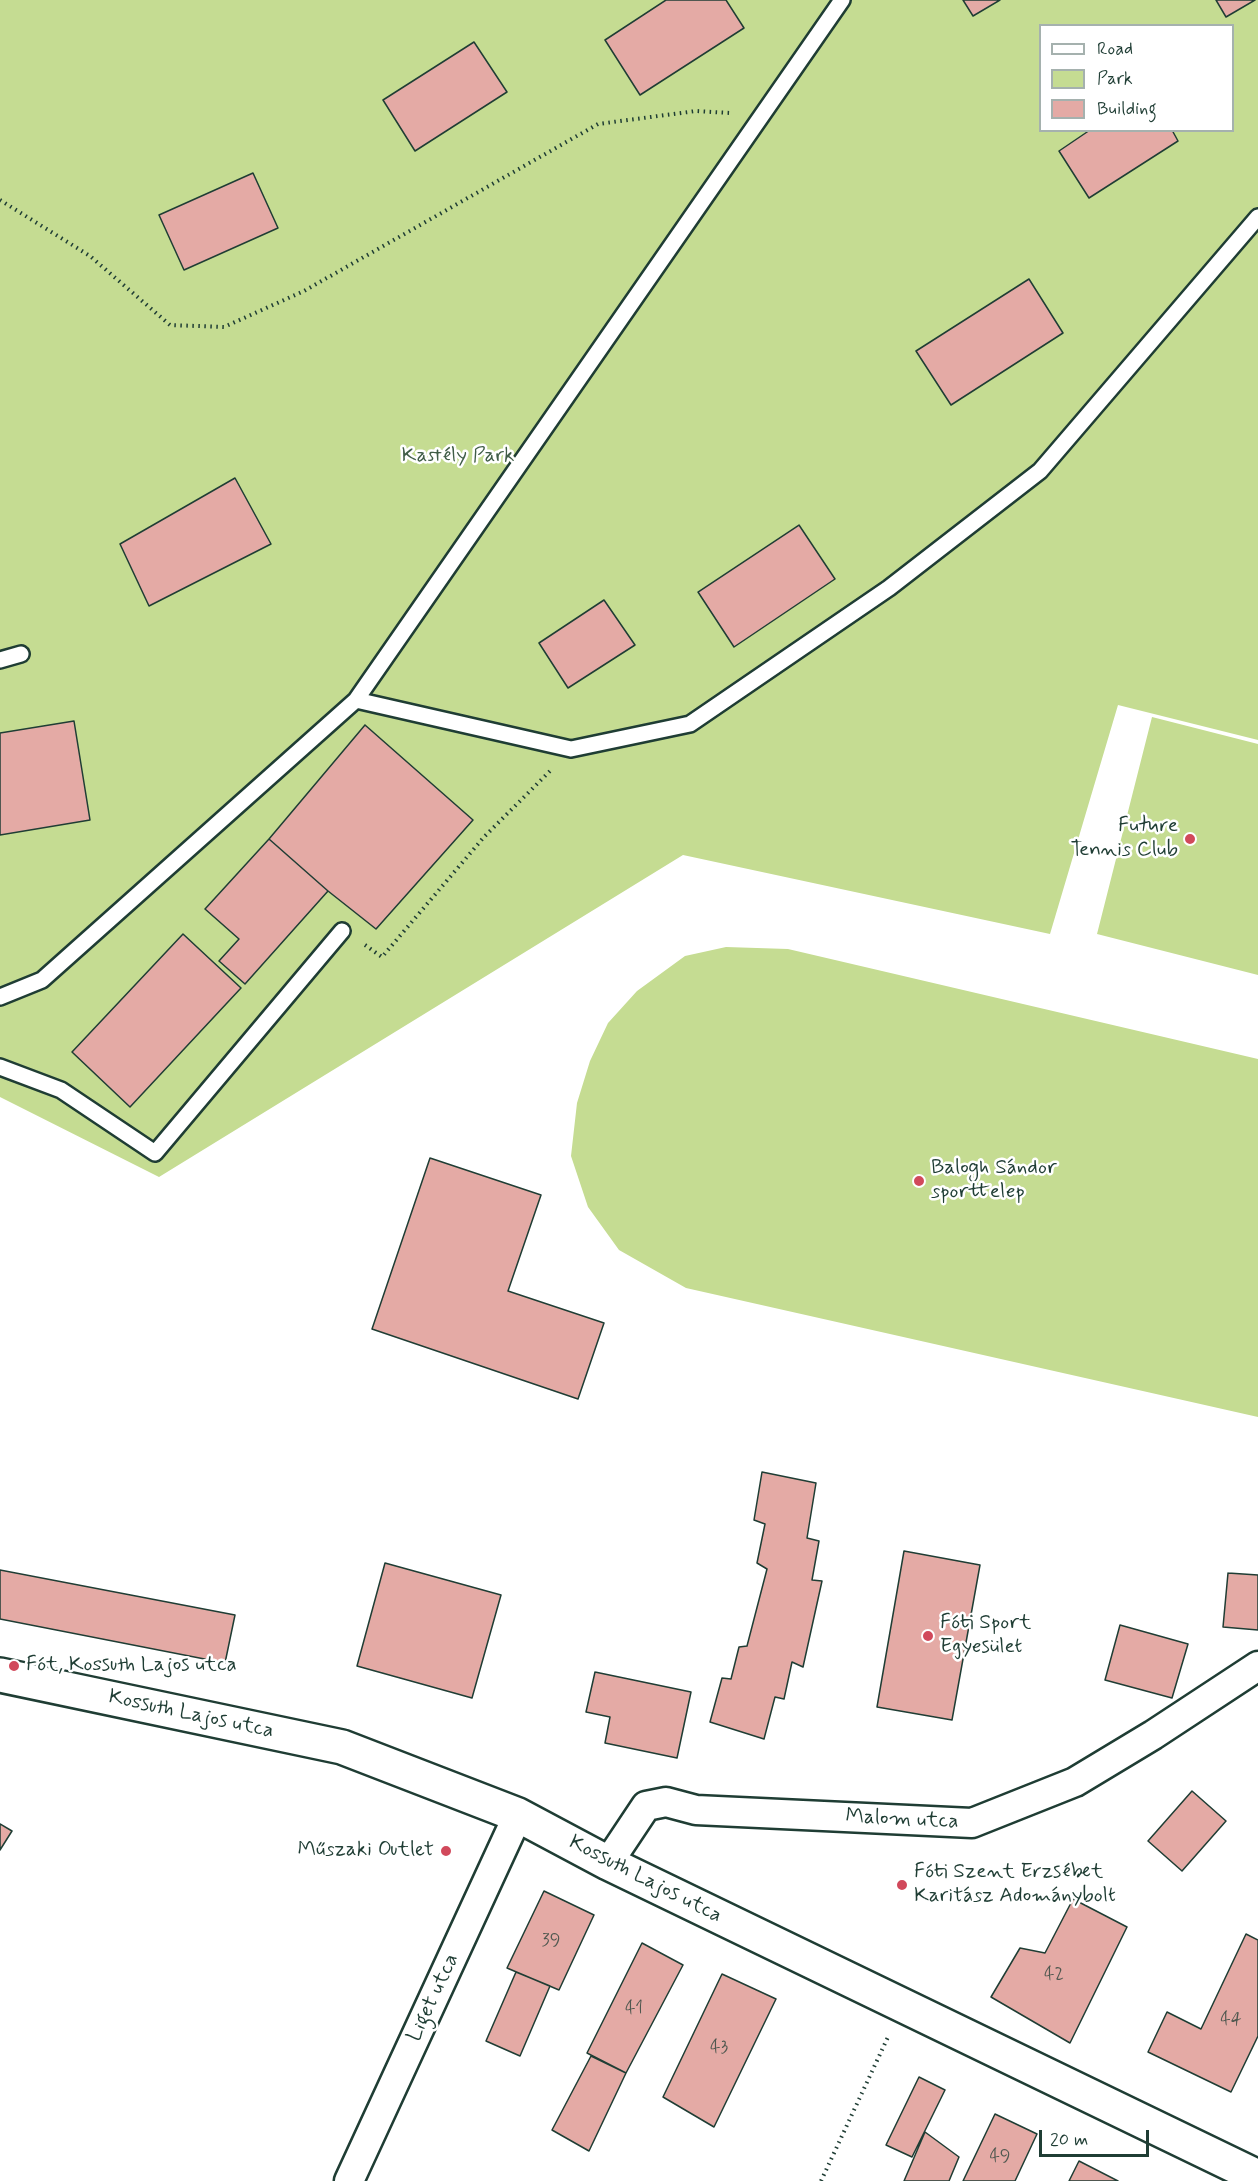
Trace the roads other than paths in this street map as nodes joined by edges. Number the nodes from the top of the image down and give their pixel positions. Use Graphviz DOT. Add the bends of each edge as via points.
graph roads {
  1 [pos="842,0"];
  2 [pos="1258,217"];
  3 [pos="21,654"];
  4 [pos="0,660"];
  5 [pos="356,700"];
  6 [pos="342,931"];
  7 [pos="0,997"];
  8 [pos="0,1067"];
  9 [pos="1258,1666"];
  10 [pos="0,1675"];
  11 [pos="518,1815"];
  12 [pos="608,1863"];
  13 [pos="1258,2177"];
  14 [pos="349,2181"];
  1 -- 5 [label="lane"];
  2 -- 5 [label="lane" via="1040,471 889,588 690,724 571,749"];
  3 -- 4 [label="lane"];
  5 -- 7 [label="lane" via="42,980"];
  6 -- 8 [label="lane" via="155,1153 61,1090"];
  9 -- 12 [label="street, Malom utca" via="1075,1782 972,1823 696,1810 666,1802 646,1806"];
  10 -- 11 [label="main road, Kossuth Lajos utca" via="342,1747"];
  11 -- 12 [label="main road, Kossuth Lajos utca"];
  11 -- 14 [label="street, Liget utca"];
  12 -- 13 [label="main road, Kossuth Lajos utca"];
}
